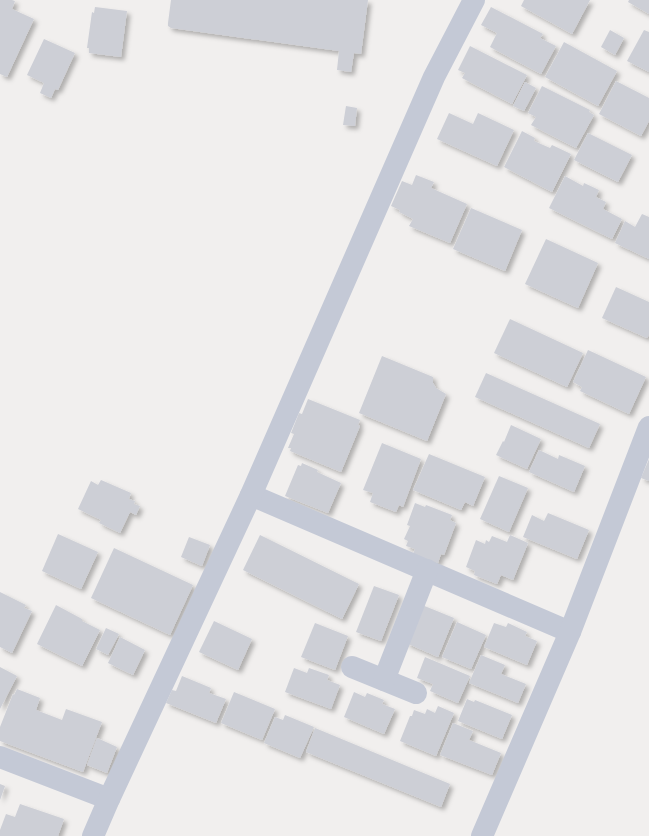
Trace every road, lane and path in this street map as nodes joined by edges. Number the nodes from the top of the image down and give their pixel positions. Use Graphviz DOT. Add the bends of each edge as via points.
graph roads {
  1 [pos="474,0"];
  2 [pos="649,427"];
  3 [pos="251,495"];
  4 [pos="427,570"];
  5 [pos="570,632"];
  6 [pos="352,667"];
  7 [pos="384,680"];
  8 [pos="416,693"];
  9 [pos="0,757"];
  10 [pos="109,799"];
  11 [pos="93,836"];
  12 [pos="482,836"];
  1 -- 3 [label="street" via="434,77"];
  2 -- 5 [label="street"];
  3 -- 4 [label="street"];
  3 -- 10 [label="street"];
  4 -- 5 [label="street"];
  4 -- 7 [label="street"];
  5 -- 12 [label="street"];
  6 -- 7 [label="street"];
  7 -- 8 [label="street"];
  9 -- 10 [label="street"];
  10 -- 11 [label="street"];
}
